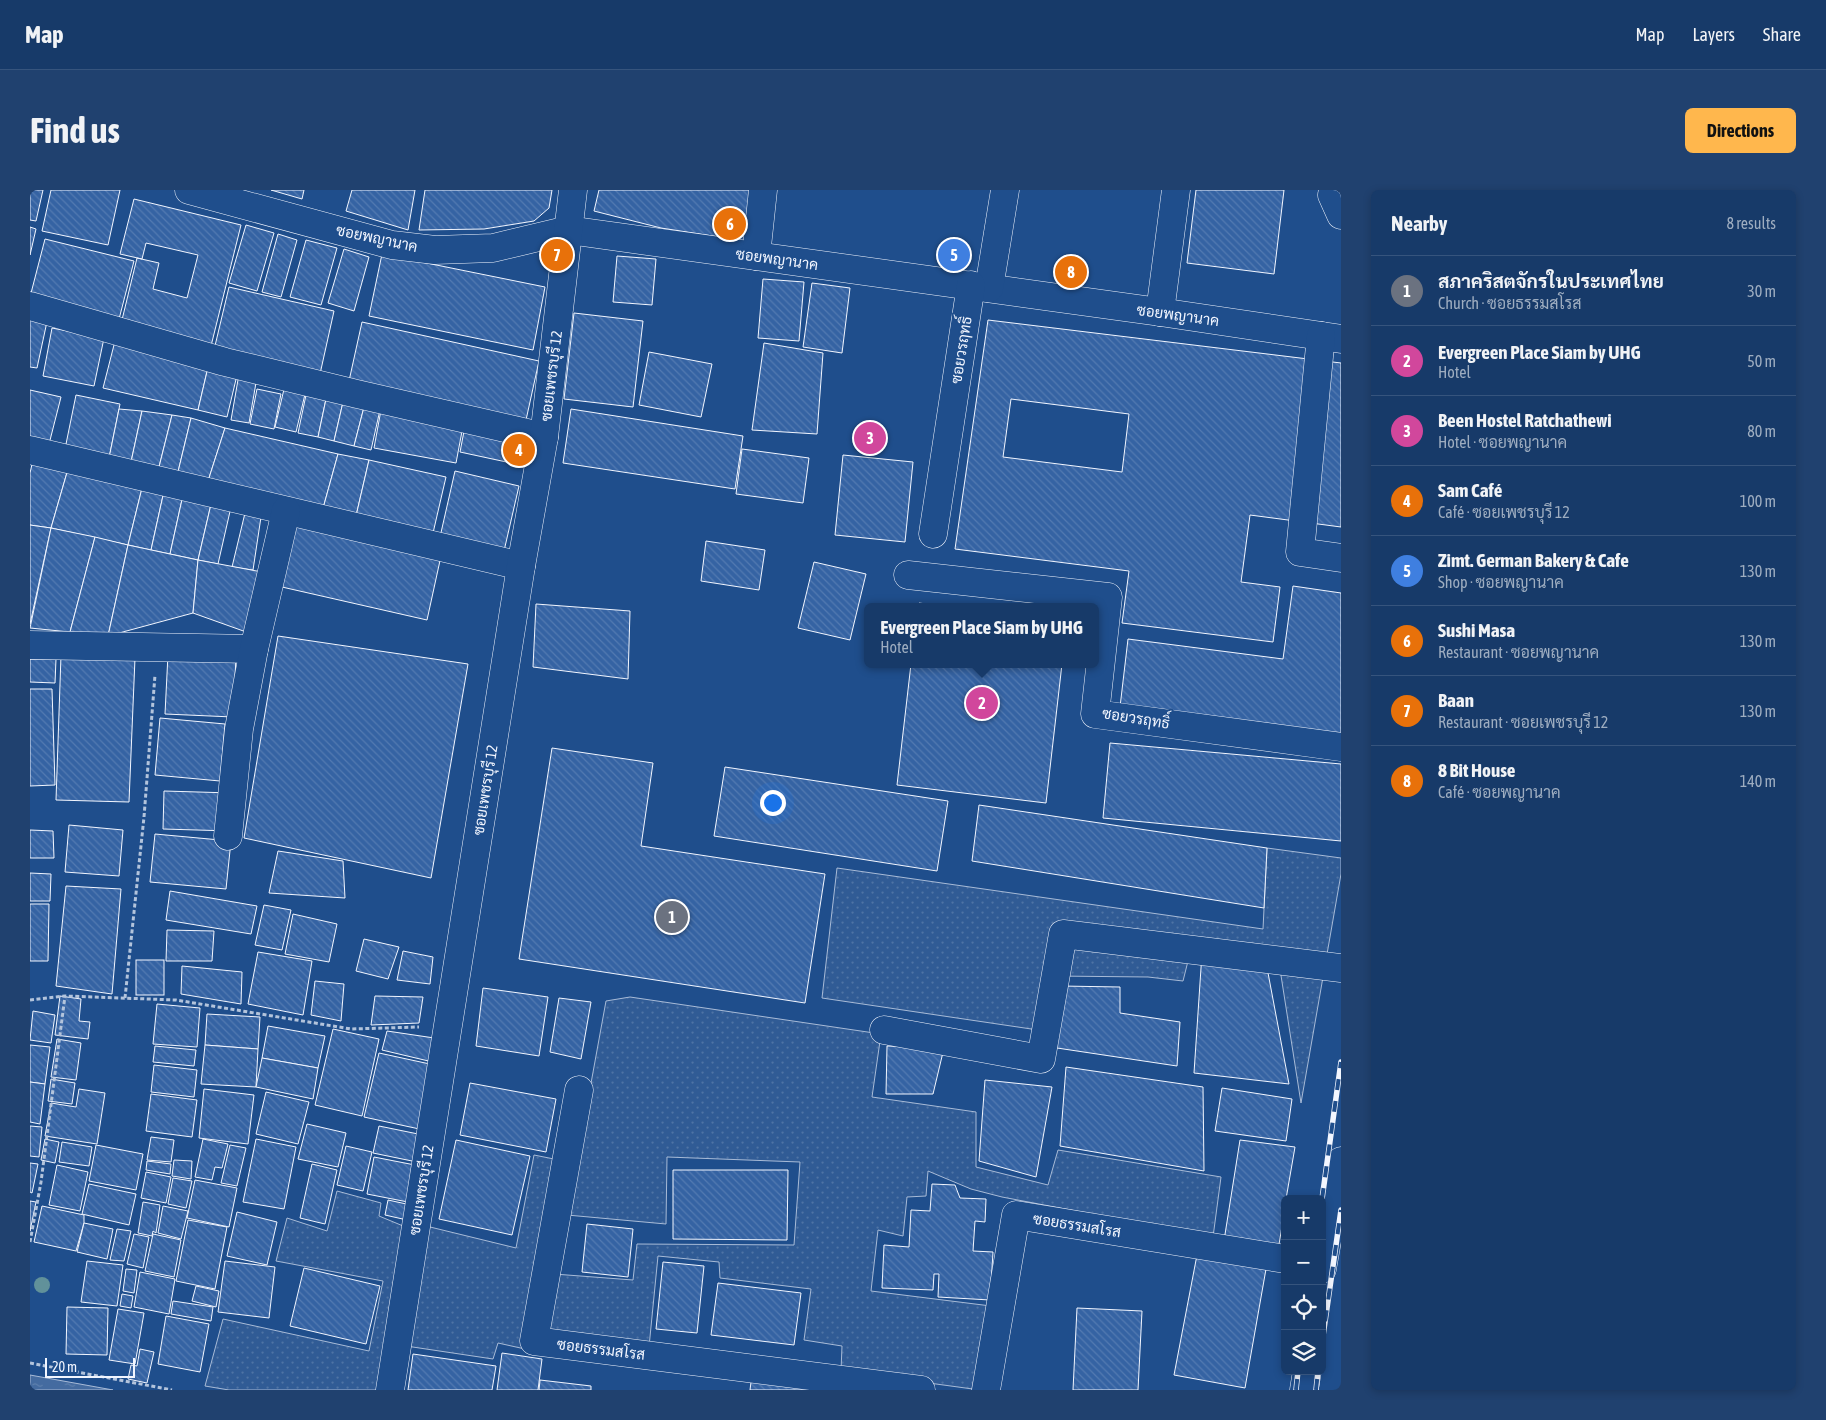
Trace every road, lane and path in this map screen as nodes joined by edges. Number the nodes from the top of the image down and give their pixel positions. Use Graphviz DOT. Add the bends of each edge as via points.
graph roads {
  1 [pos="189,190"];
  2 [pos="574,190"];
  3 [pos="763,190"];
  4 [pos="1005,190"];
  5 [pos="1176,190"];
  6 [pos="1335,190"];
  7 [pos="1341,215"];
  8 [pos="568,230"];
  9 [pos="756,256"];
  10 [pos="980,287"];
  11 [pos="30,306"];
  12 [pos="1160,312"];
  13 [pos="1331,338"];
  14 [pos="544,437"];
  15 [pos="30,450"];
  16 [pos="286,512"];
  17 [pos="933,534"];
  18 [pos="1341,558"];
  19 [pos="521,566"];
  20 [pos="908,575"];
  21 [pos="30,645"];
  22 [pos="158,648"];
  23 [pos="254,650"];
  24 [pos="1341,747"];
  25 [pos="228,836"];
  26 [pos="1341,968"];
  27 [pos="65,996"];
  28 [pos="125,998"];
  29 [pos="30,1000"];
  30 [pos="447,1026"];
  31 [pos="884,1030"];
  32 [pos="579,1090"];
  33 [pos="1341,1161"];
  34 [pos="30,1242"];
  35 [pos="1326,1245"];
  36 [pos="1281,1259"];
  37 [pos="30,1363"];
  38 [pos="1306,1375"];
  39 [pos="172,1390"];
  40 [pos="390,1390"];
  41 [pos="921,1390"];
  42 [pos="986,1390"];
  43 [pos="1304,1390"];
  1 -- 8 [label="street, ซอยพญานาค" via="392,244 435,250 493,248"];
  2 -- 8 [label="street, ซอยเพชรบุรี 12"];
  3 -- 9 [label="street"];
  4 -- 10 [label="street, ซอยวรฤทธิ์"];
  5 -- 12 [label="street"];
  6 -- 7 [label="street" via="1332,195"];
  8 -- 9 [label="street, ซอยพญานาค"];
  8 -- 14 [label="street, ซอยเพชรบุรี 12"];
  9 -- 10 [label="street, ซอยพญานาค"];
  10 -- 12 [label="street, ซอยพญานาค"];
  10 -- 17 [label="street, ซอยวรฤทธิ์"];
  11 -- 14 [label="street" via="225,362"];
  12 -- 13 [label="street, ซอยพญานาค"];
  13 -- 18 [label="street" via="1300,552"];
  14 -- 19 [label="street, ซอยเพชรบุรี 12"];
  15 -- 16 [label="street"];
  16 -- 19 [label="street"];
  16 -- 23 [label="street"];
  19 -- 30 [label="street, ซอยเพชรบุรี 12"];
  20 -- 24 [label="street, ซอยวรฤทธิ์" via="1108,597 1095,714"];
  21 -- 22 [label="street"];
  22 -- 23 [label="street"];
  22 -- 28 [label="path"];
  23 -- 25 [label="street" via="239,729"];
  26 -- 31 [label="street" via="1063,934 1041,1059"];
  27 -- 28 [label="path"];
  27 -- 29 [label="path"];
  27 -- 34 [label="path"];
  28 -- 30 [label="path" via="176,1000 351,1028"];
  30 -- 40 [label="street, ซอยเพชรบุรี 12"];
  32 -- 41 [label="street, ซอยธรรมสโรส" via="534,1341"];
  33 -- 35 [label="street"];
  36 -- 42 [label="street, ซอยธรรมสโรส" via="1016,1215"];
  37 -- 39 [label="path"];
  38 -- 43 [label="street"];
}
